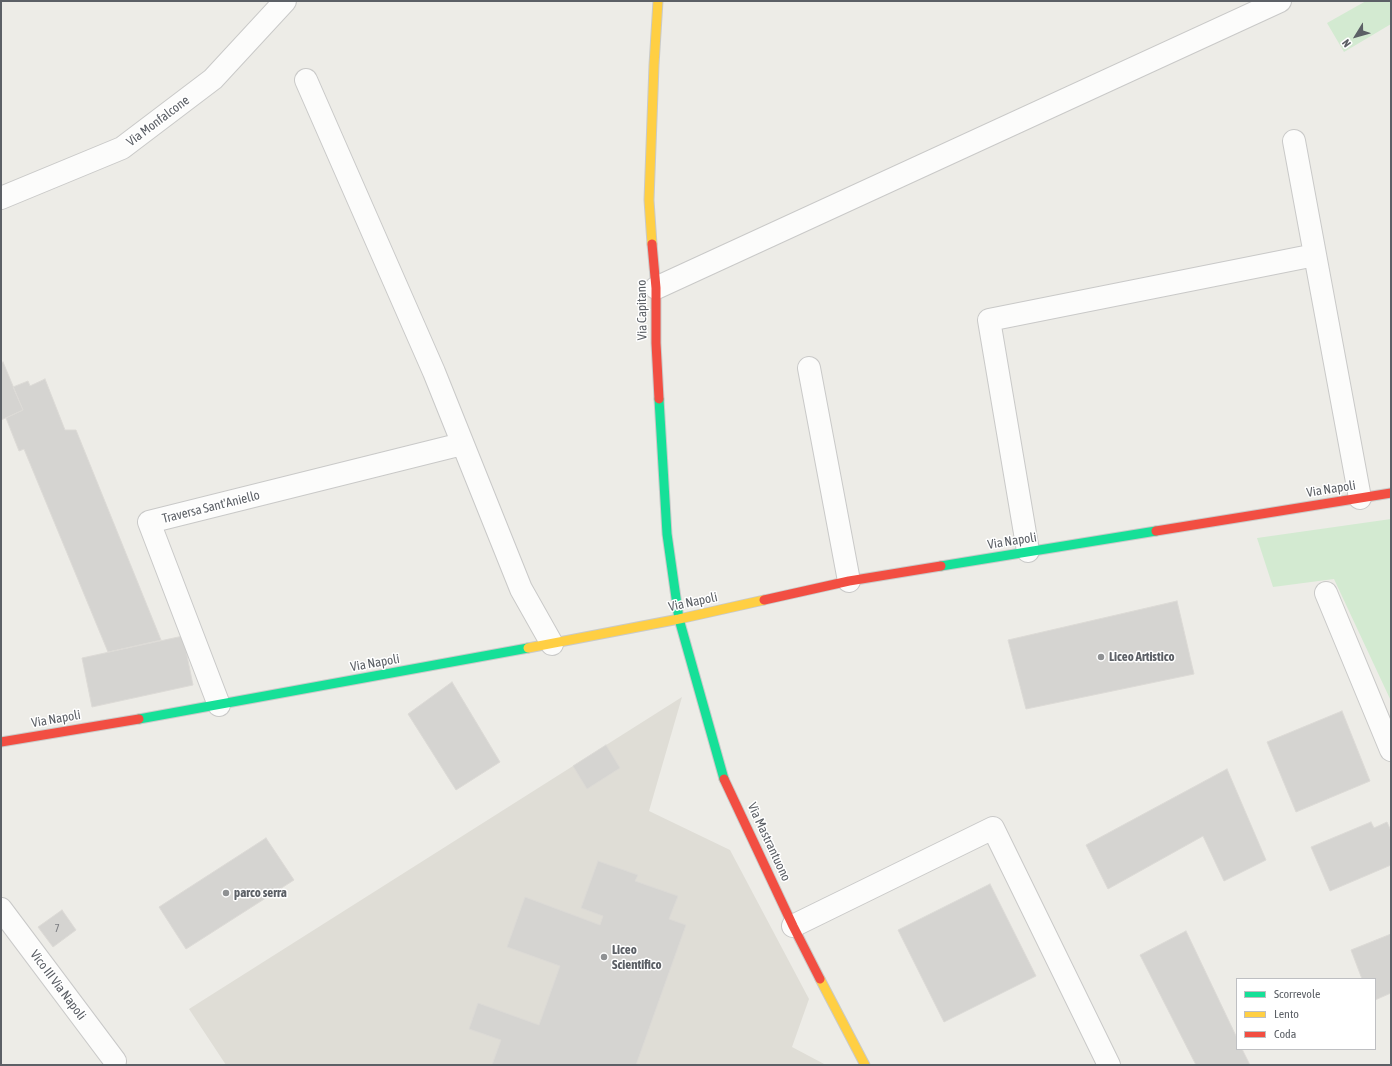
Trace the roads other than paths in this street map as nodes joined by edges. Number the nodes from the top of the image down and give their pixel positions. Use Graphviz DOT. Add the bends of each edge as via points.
graph roads {
  1 [pos="285,1"];
  2 [pos="658,1"];
  3 [pos="1280,1"];
  4 [pos="306,80"];
  5 [pos="1294,141"];
  6 [pos="1,198"];
  7 [pos="1315,255"];
  8 [pos="656,288"];
  9 [pos="809,368"];
  10 [pos="462,444"];
  11 [pos="1391,493"];
  12 [pos="1360,498"];
  13 [pos="1028,551"];
  14 [pos="848,581"];
  15 [pos="1326,593"];
  16 [pos="679,619"];
  17 [pos="552,644"];
  18 [pos="219,705"];
  19 [pos="1,742"];
  20 [pos="1391,750"];
  21 [pos="1,909"];
  22 [pos="793,926"];
  23 [pos="115,1061"];
  24 [pos="865,1065"];
  25 [pos="1109,1065"];
  1 -- 6 [label="street, Via Monfalcone" via="213,79 122,148"];
  2 -- 8 [label="street, Via Capitano" via="648,200"];
  3 -- 8 [label="street"];
  4 -- 10 [label="street" via="434,372"];
  5 -- 7 [label="street"];
  7 -- 12 [label="street"];
  7 -- 13 [label="street" via="989,320"];
  8 -- 16 [label="street, Via Capitano" via="656,343 667,534"];
  9 -- 14 [label="street"];
  10 -- 17 [label="street" via="521,589"];
  10 -- 18 [label="street, Traversa Sant'Aniello" via="149,522"];
  11 -- 12 [label="street, Via Napoli"];
  12 -- 13 [label="street, Via Napoli"];
  13 -- 14 [label="street, Via Napoli"];
  14 -- 16 [label="street, Via Napoli"];
  15 -- 20 [label="street"];
  16 -- 17 [label="street, Via Napoli"];
  16 -- 22 [label="street, Via Mastrantuono" via="724,778"];
  17 -- 18 [label="street, Via Napoli"];
  18 -- 19 [label="street, Via Napoli"];
  21 -- 23 [label="street, Vico III Via Napoli"];
  22 -- 24 [label="street, Via Mastrantuono"];
  22 -- 25 [label="street" via="993,828"];
}
